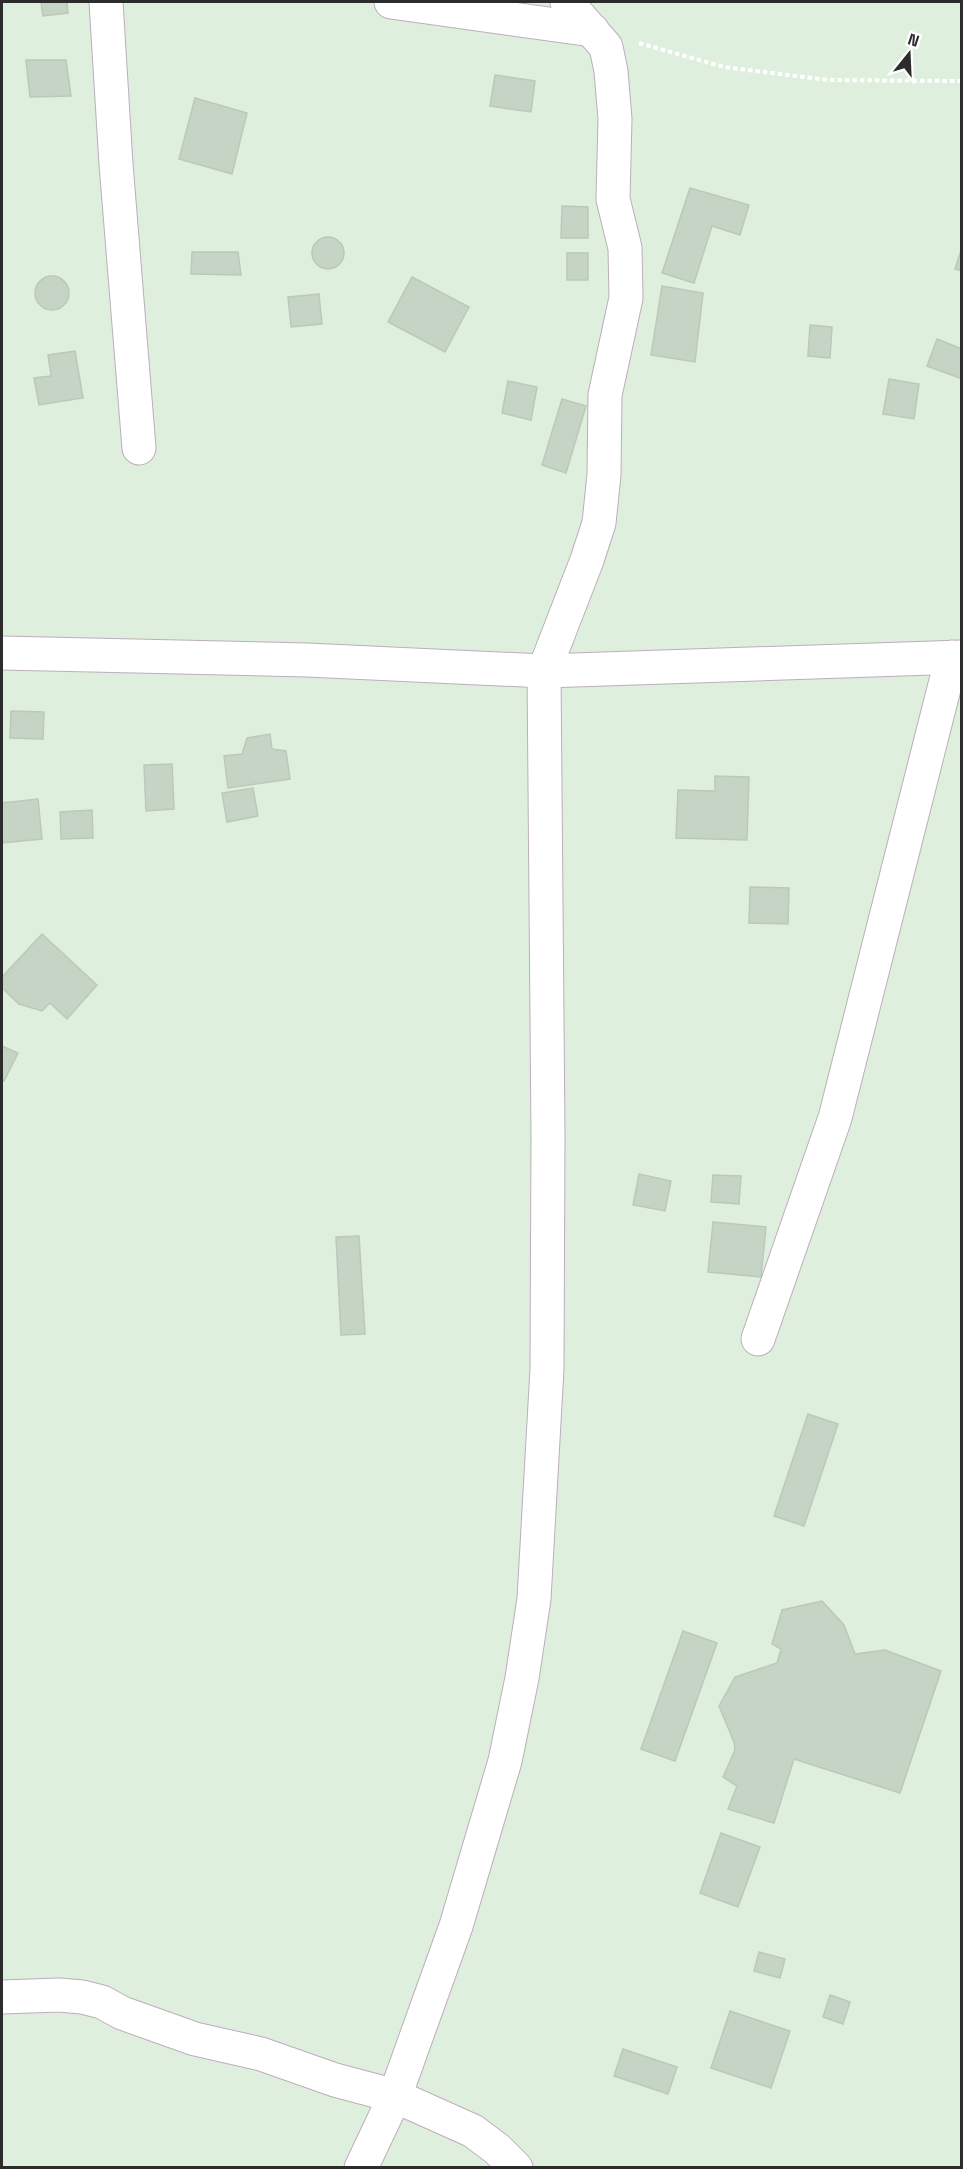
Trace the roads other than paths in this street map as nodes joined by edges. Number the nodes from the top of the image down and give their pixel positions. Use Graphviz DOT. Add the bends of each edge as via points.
graph roads {
  1 [pos="106,2"];
  2 [pos="391,2"];
  3 [pos="567,2"];
  4 [pos="592,30"];
  5 [pos="139,448"];
  6 [pos="2,653"];
  7 [pos="957,657"];
  8 [pos="544,671"];
  9 [pos="758,1339"];
  10 [pos="2,1997"];
  11 [pos="395,2096"];
  12 [pos="361,2168"];
  13 [pos="516,2168"];
  1 -- 5 [label="street"];
  2 -- 4 [label="street"];
  3 -- 4 [label="street"];
  4 -- 8 [label="street" via="606,47 611,71 614,199 625,248 626,298 605,395 599,523"];
  6 -- 8 [label="street" via="307,660"];
  7 -- 8 [label="street"];
  7 -- 9 [label="street" via="835,1118"];
  8 -- 11 [label="street" via="547,1358 534,1599 505,1761 456,1926"];
  10 -- 11 [label="street" via="59,1995 102,2002 195,2039 261,2054"];
  11 -- 12 [label="street"];
  11 -- 13 [label="street" via="473,2131"];
}
